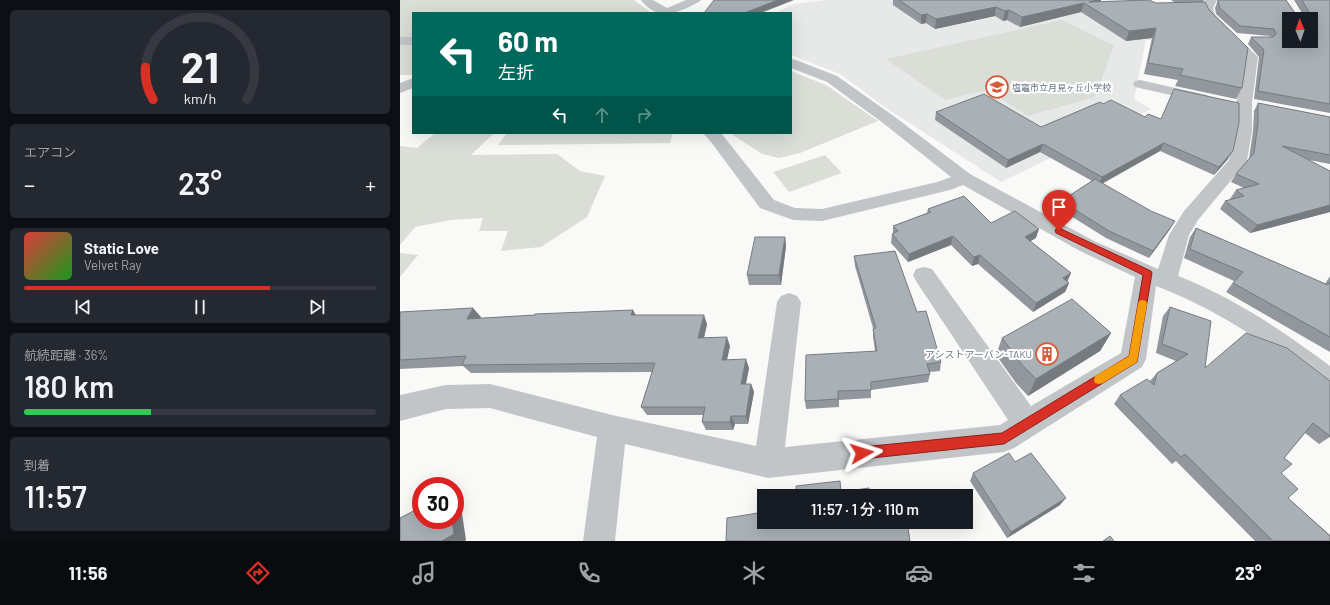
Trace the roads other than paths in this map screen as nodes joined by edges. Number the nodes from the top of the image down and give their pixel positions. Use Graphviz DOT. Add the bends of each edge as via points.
graph roads {
  1 [pos="648,0"];
  2 [pos="695,0"];
  3 [pos="1204,4"];
  4 [pos="664,12"];
  5 [pos="668,12"];
  6 [pos="1231,38"];
  7 [pos="1251,39"];
  8 [pos="400,41"];
  9 [pos="412,42"];
  10 [pos="792,63"];
  11 [pos="412,82"];
  12 [pos="1140,84"];
  13 [pos="400,88"];
  14 [pos="1214,100"];
  15 [pos="712,134"];
  16 [pos="964,178"];
  17 [pos="924,275"];
  18 [pos="1157,277"];
  19 [pos="789,302"];
  20 [pos="1330,381"];
  21 [pos="400,408"];
  22 [pos="1027,424"];
  23 [pos="612,428"];
  24 [pos="768,463"];
  25 [pos="599,541"];
  1 -- 4 [label="street"];
  2 -- 5 [label="street"];
  3 -- 6 [label="street" via="1210,16"];
  6 -- 7 [label="street"];
  6 -- 18 [label="street" via="1251,57 1244,105 1244,131 1238,161 1191,216"];
  8 -- 9 [label="street"];
  10 -- 16 [label="street" via="832,79"];
  11 -- 13 [label="street"];
  12 -- 14 [label="street"];
  15 -- 16 [label="street" via="767,204 793,214 822,215 943,186"];
  16 -- 18 [label="street" via="1073,238"];
  17 -- 22 [label="street"];
  18 -- 20 [label="street" via="1193,291 1276,338"];
  18 -- 22 [label="street" via="1133,359"];
  19 -- 24 [label="street"];
  21 -- 23 [label="street" via="446,397 490,396"];
  22 -- 24 [label="street" via="1004,438"];
  23 -- 24 [label="street"];
  23 -- 25 [label="street"];
}
